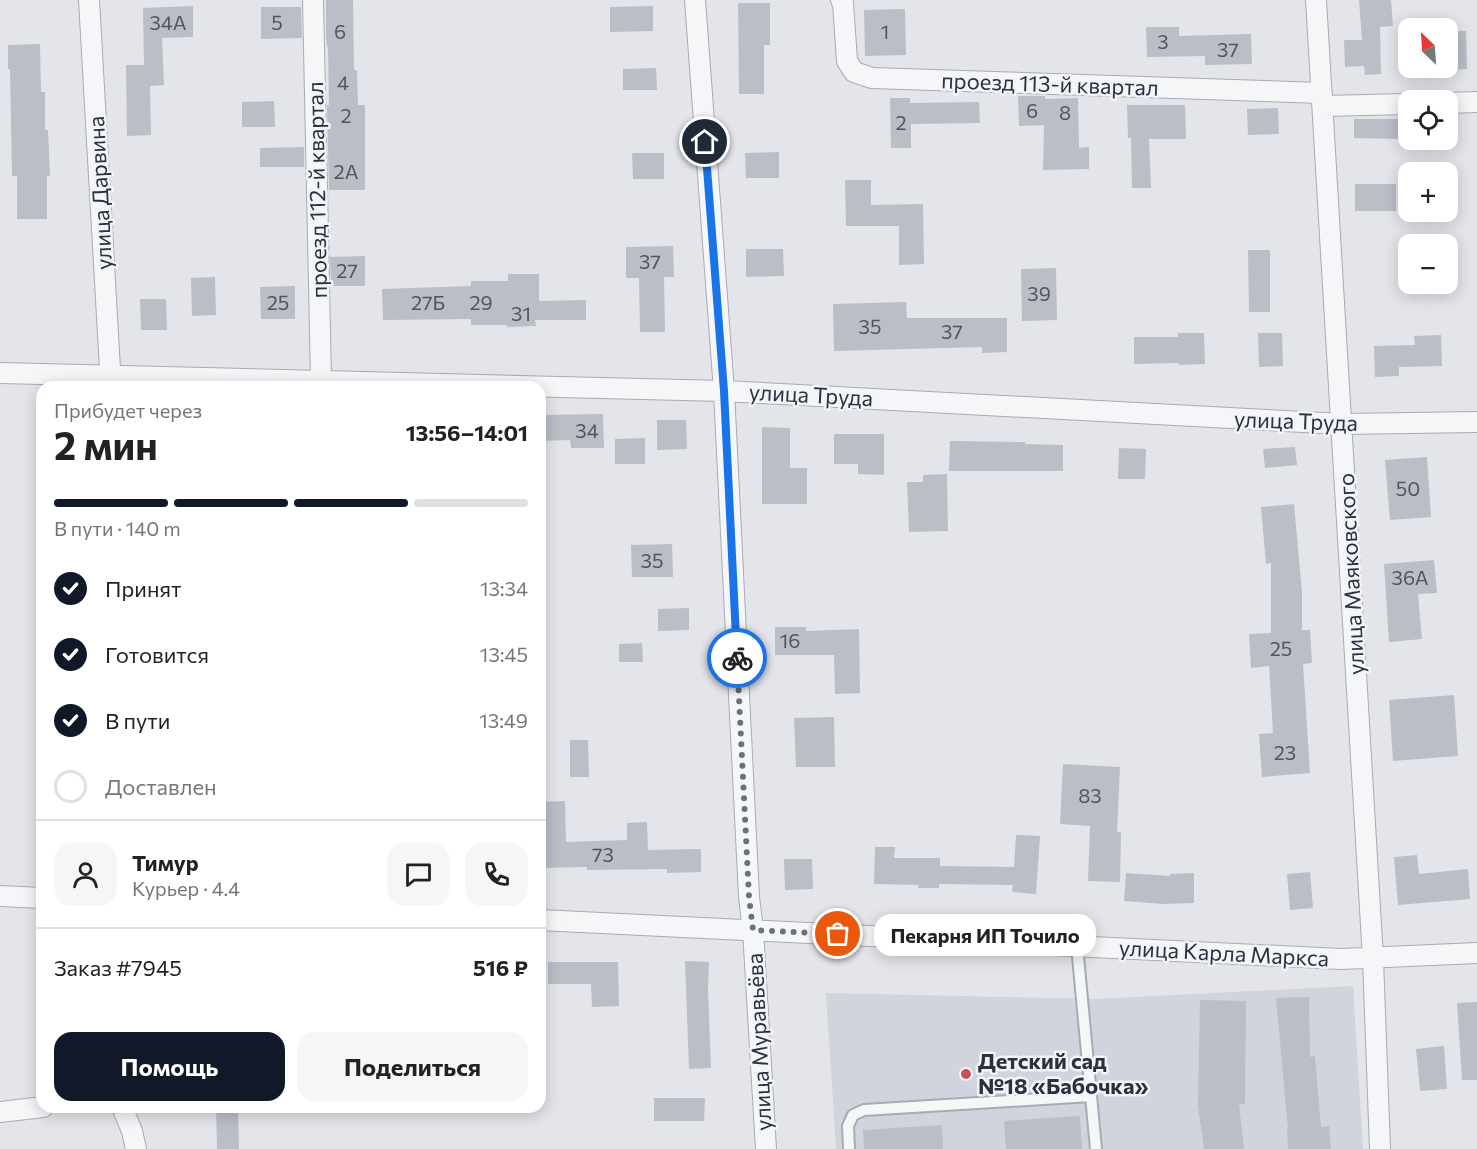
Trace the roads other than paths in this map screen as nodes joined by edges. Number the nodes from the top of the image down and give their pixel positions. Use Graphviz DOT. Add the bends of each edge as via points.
graph roads {
  1 [pos="89,0"];
  2 [pos="313,0"];
  3 [pos="695,0"];
  4 [pos="841,0"];
  5 [pos="1316,0"];
  6 [pos="1322,99"];
  7 [pos="1477,102"];
  8 [pos="1398,103"];
  9 [pos="1458,103"];
  10 [pos="0,373"];
  11 [pos="321,380"];
  12 [pos="111,381"];
  13 [pos="358,381"];
  14 [pos="546,386"];
  15 [pos="724,391"];
  16 [pos="1477,422"];
  17 [pos="1342,424"];
  18 [pos="0,896"];
  19 [pos="36,898"];
  20 [pos="546,920"];
  21 [pos="753,930"];
  22 [pos="1077,946"];
  23 [pos="1477,953"];
  24 [pos="1373,959"];
  25 [pos="1091,1096"];
  26 [pos="36,1108"];
  27 [pos="0,1112"];
  28 [pos="124,1113"];
  29 [pos="136,1149"];
  30 [pos="766,1149"];
  31 [pos="849,1149"];
  32 [pos="1096,1149"];
  33 [pos="1380,1149"];
  1 -- 12 [label="street, улица Дарвина"];
  2 -- 11 [label="street, проезд 112-й квартал"];
  3 -- 15 [label="street, улица Муравьёва"];
  4 -- 6 [label="street, проезд 113-й квартал" via="847,61 854,72 872,78"];
  5 -- 6 [label="street, улица Маяковского"];
  6 -- 8 [label="street, проезд 113-й квартал"];
  6 -- 17 [label="street, улица Маяковского"];
  7 -- 9 [label="street"];
  10 -- 12 [label="street, улица Труда"];
  11 -- 12 [label="street, улица Труда"];
  11 -- 13 [label="street, улица Труда"];
  14 -- 15 [label="street, улица Труда"];
  15 -- 17 [label="street, улица Труда"];
  15 -- 21 [label="street, улица Муравьёва"];
  16 -- 17 [label="street, улица Труда"];
  17 -- 24 [label="street, улица Маяковского"];
  18 -- 19 [label="street"];
  20 -- 21 [label="street, улица Карла Маркса"];
  21 -- 22 [label="street, улица Карла Маркса"];
  21 -- 30 [label="street, улица Муравьёва"];
  22 -- 24 [label="street, улица Карла Маркса"];
  22 -- 25 [label="lane"];
  23 -- 24 [label="street, улица Карла Маркса"];
  24 -- 33 [label="street, улица Маяковского"];
  25 -- 31 [label="lane" via="864,1110 853,1115 848,1126"];
  25 -- 32 [label="lane"];
  26 -- 27 [label="street"];
  28 -- 29 [label="street"];
}
